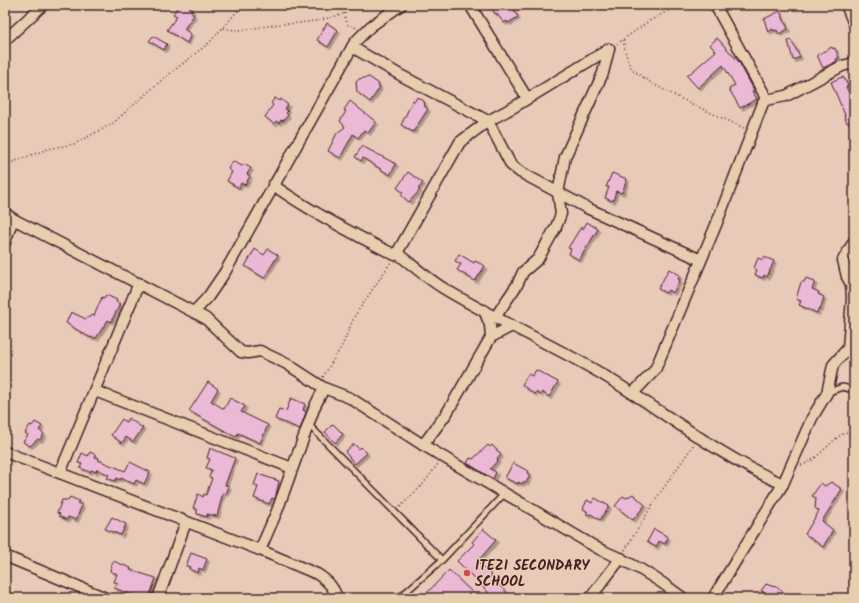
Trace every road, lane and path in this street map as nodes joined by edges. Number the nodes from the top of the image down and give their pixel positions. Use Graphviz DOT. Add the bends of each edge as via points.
graph roads {
  1 [pos="43,5"];
  2 [pos="243,5"];
  3 [pos="345,5"];
  4 [pos="401,5"];
  5 [pos="470,5"];
  6 [pos="679,5"];
  7 [pos="715,5"];
  8 [pos="846,5"];
  9 [pos="345,13"];
  10 [pos="854,24"];
  11 [pos="223,28"];
  12 [pos="364,32"];
  13 [pos="5,40"];
  14 [pos="623,40"];
  15 [pos="352,47"];
  16 [pos="609,49"];
  17 [pos="854,63"];
  18 [pos="527,98"];
  19 [pos="766,100"];
  20 [pos="488,121"];
  21 [pos="751,132"];
  22 [pos="5,165"];
  23 [pos="273,185"];
  24 [pos="558,193"];
  25 [pos="9,216"];
  26 [pos="854,241"];
  27 [pos="5,242"];
  28 [pos="396,254"];
  29 [pos="701,260"];
  30 [pos="139,282"];
  31 [pos="484,310"];
  32 [pos="194,312"];
  33 [pos="496,316"];
  34 [pos="512,326"];
  35 [pos="491,337"];
  36 [pos="321,386"];
  37 [pos="854,390"];
  38 [pos="95,391"];
  39 [pos="633,393"];
  40 [pos="827,393"];
  41 [pos="309,424"];
  42 [pos="854,430"];
  43 [pos="698,438"];
  44 [pos="423,445"];
  45 [pos="5,452"];
  46 [pos="444,457"];
  47 [pos="791,467"];
  48 [pos="292,468"];
  49 [pos="60,473"];
  50 [pos="783,484"];
  51 [pos="505,493"];
  52 [pos="394,512"];
  53 [pos="186,522"];
  54 [pos="260,550"];
  55 [pos="5,556"];
  56 [pos="621,558"];
  57 [pos="442,560"];
  58 [pos="106,598"];
  59 [pos="158,598"];
  60 [pos="337,598"];
  61 [pos="399,598"];
  62 [pos="590,598"];
  63 [pos="683,598"];
  64 [pos="713,598"];
  1 -- 13 [label="street"];
  2 -- 11 [label="path"];
  3 -- 9 [label="path"];
  4 -- 12 [label="street"];
  5 -- 18 [label="street"];
  6 -- 14 [label="path" via="649,21"];
  7 -- 19 [label="street"];
  8 -- 10 [label="street"];
  9 -- 11 [label="path" via="333,18 303,23 235,31"];
  9 -- 12 [label="path" via="348,25"];
  11 -- 22 [label="path" via="201,50 112,124 74,144 48,149"];
  12 -- 15 [label="street"];
  14 -- 16 [label="path"];
  14 -- 21 [label="path" via="627,59 634,71 667,91"];
  15 -- 20 [label="street"];
  15 -- 23 [label="street"];
  16 -- 18 [label="street"];
  16 -- 24 [label="street" via="603,73 565,157"];
  17 -- 19 [label="street" via="842,66 786,96"];
  18 -- 20 [label="street"];
  19 -- 21 [label="street"];
  20 -- 24 [label="street" via="511,165"];
  20 -- 28 [label="street" via="466,137 455,149"];
  21 -- 29 [label="street"];
  23 -- 28 [label="street" via="296,201"];
  23 -- 32 [label="street" via="224,272 208,297"];
  24 -- 29 [label="street"];
  24 -- 33 [label="street" via="561,214 556,227 538,259 522,272 517,285"];
  25 -- 27 [label="street"];
  25 -- 30 [label="street"];
  26 -- 40 [label="street" via="843,260 851,284 852,298 849,345 847,351 833,365"];
  28 -- 31 [label="street" via="443,288"];
  28 -- 36 [label="path" via="354,317"];
  29 -- 39 [label="street" via="655,370"];
  30 -- 32 [label="street"];
  30 -- 38 [label="street"];
  31 -- 33 [label="street"];
  31 -- 35 [label="street" via="490,325"];
  32 -- 36 [label="street" via="205,318 236,350 244,353 263,352"];
  33 -- 34 [label="street"];
  34 -- 35 [label="street"];
  34 -- 39 [label="street" via="565,352"];
  35 -- 44 [label="street" via="446,413"];
  36 -- 41 [label="street"];
  36 -- 44 [label="street" via="350,398"];
  37 -- 40 [label="lane" via="842,387"];
  38 -- 48 [label="street"];
  38 -- 49 [label="street"];
  39 -- 43 [label="street"];
  40 -- 47 [label="street" via="812,418"];
  41 -- 48 [label="street"];
  41 -- 52 [label="lane"];
  42 -- 47 [label="path" via="832,441 810,462"];
  43 -- 50 [label="street" via="751,470"];
  43 -- 56 [label="path" via="656,499"];
  44 -- 46 [label="street"];
  45 -- 49 [label="street"];
  46 -- 51 [label="street"];
  46 -- 52 [label="path" via="424,483"];
  47 -- 50 [label="street"];
  48 -- 54 [label="street"];
  49 -- 53 [label="street"];
  50 -- 64 [label="street"];
  51 -- 56 [label="street" via="599,549"];
  51 -- 57 [label="lane"];
  52 -- 57 [label="lane"];
  53 -- 54 [label="street"];
  53 -- 59 [label="street"];
  54 -- 60 [label="street" via="325,579"];
  55 -- 58 [label="street"];
  56 -- 62 [label="street"];
  56 -- 63 [label="street"];
  57 -- 61 [label="lane"];
}
